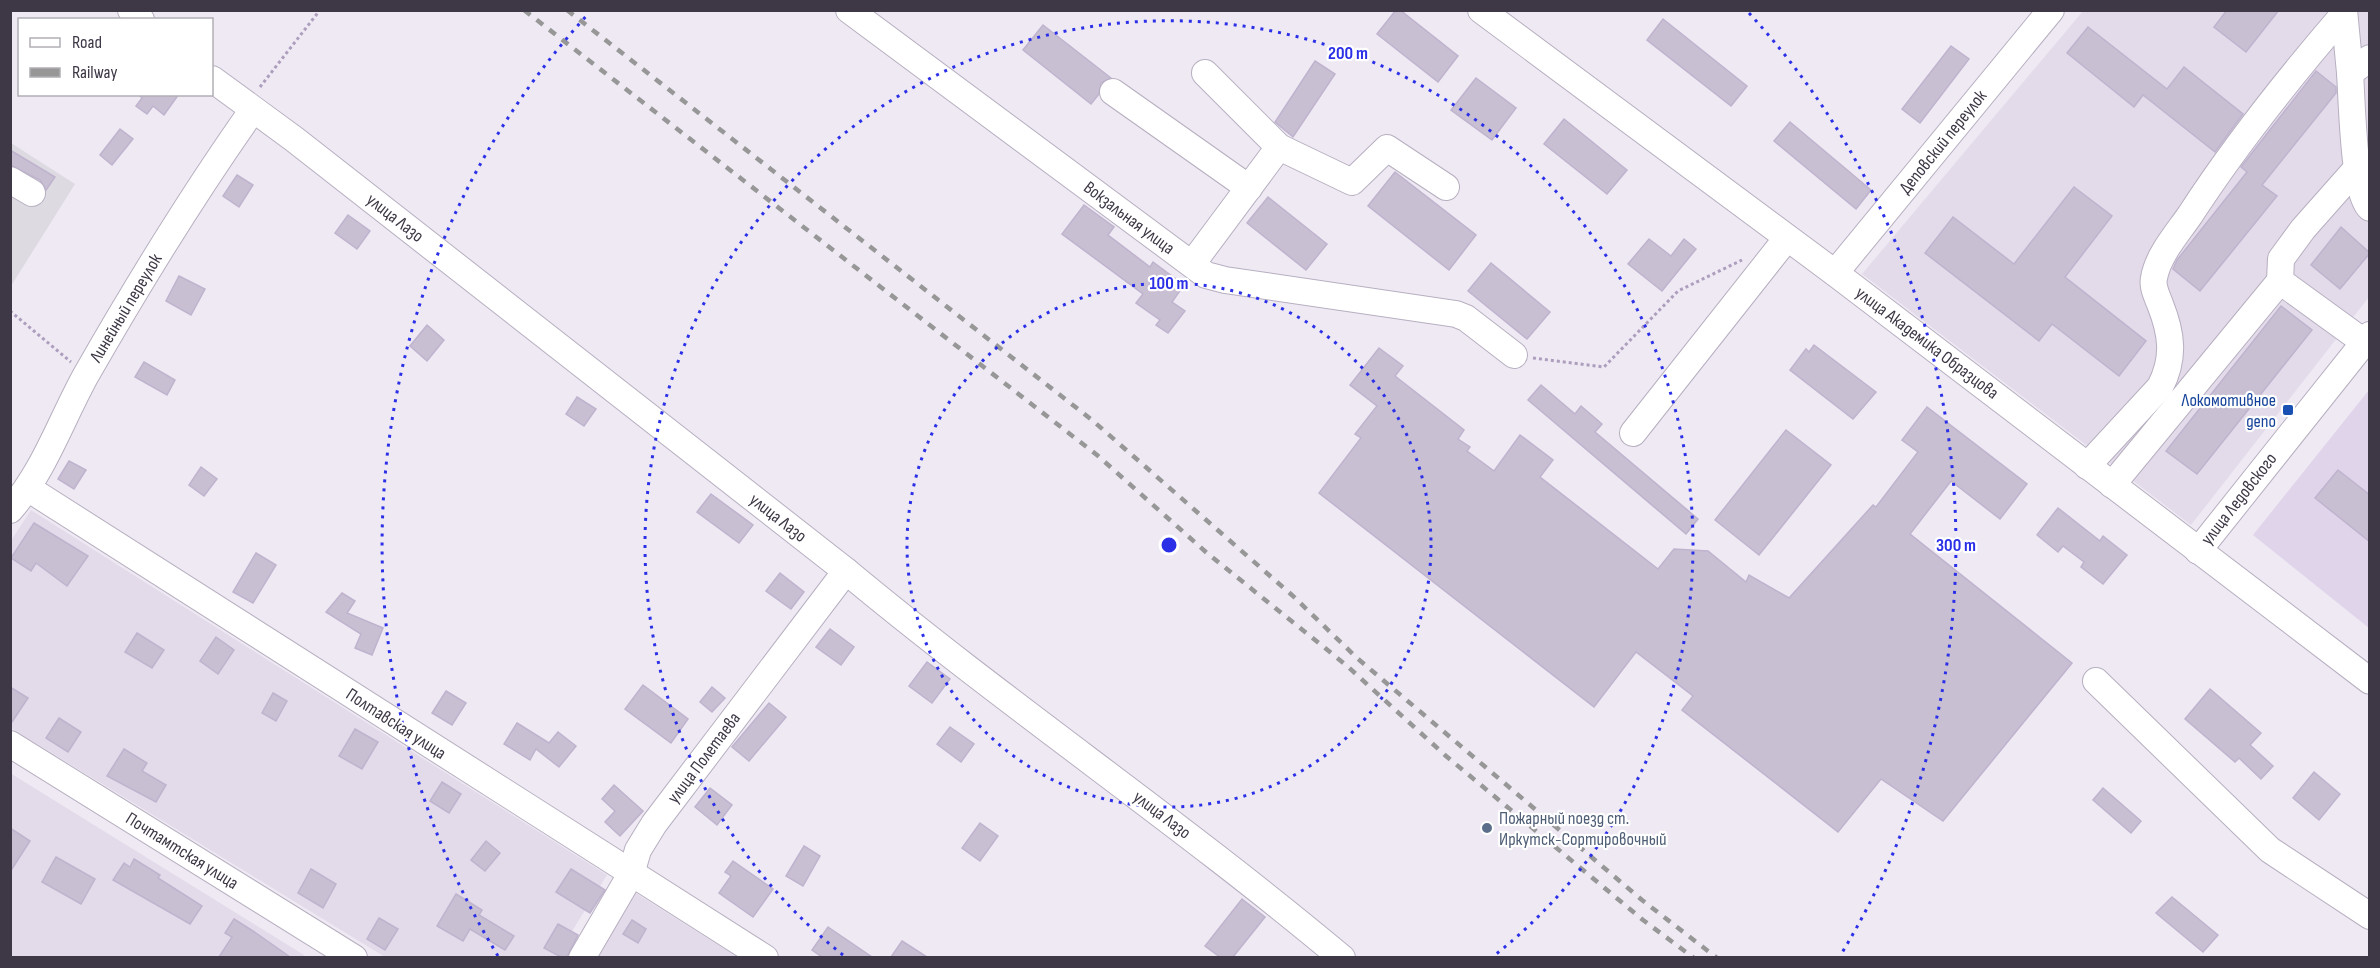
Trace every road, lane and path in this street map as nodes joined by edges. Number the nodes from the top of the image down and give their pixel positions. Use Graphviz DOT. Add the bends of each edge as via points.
graph roads {
  1 [pos="320,10"];
  2 [pos="849,10"];
  3 [pos="1480,10"];
  4 [pos="2051,10"];
  5 [pos="2344,13"];
  6 [pos="2360,66"];
  7 [pos="1205,73"];
  8 [pos="213,81"];
  9 [pos="1113,92"];
  10 [pos="253,103"];
  11 [pos="1279,147"];
  12 [pos="2357,168"];
  13 [pos="1446,187"];
  14 [pos="1249,188"];
  15 [pos="2370,208"];
  16 [pos="1787,238"];
  17 [pos="1748,257"];
  18 [pos="1192,264"];
  19 [pos="1835,273"];
  20 [pos="2280,281"];
  21 [pos="10,311"];
  22 [pos="2367,338"];
  23 [pos="1514,355"];
  24 [pos="85,377"];
  25 [pos="1633,433"];
  26 [pos="2086,466"];
  27 [pos="2112,485"];
  28 [pos="29,489"];
  29 [pos="10,510"];
  30 [pos="2198,551"];
  31 [pos="846,571"];
  32 [pos="2096,681"];
  33 [pos="2370,681"];
  34 [pos="10,744"];
  35 [pos="631,874"];
  36 [pos="2370,916"];
  37 [pos="325,950"];
  38 [pos="354,957"];
  39 [pos="582,957"];
  40 [pos="765,957"];
  41 [pos="1342,957"];
  1 -- 10 [label="path"];
  2 -- 18 [label="street, Вокзальная улица"];
  3 -- 16 [label="street, улица Академика Образцова"];
  4 -- 19 [label="street, Деповский переулок"];
  5 -- 6 [label="street"];
  5 -- 26 [label="street" via="2228,157 2159,262 2153,285 2172,342 2166,376"];
  6 -- 12 [label="street"];
  7 -- 11 [label="street"];
  8 -- 10 [label="street, улица Лазо"];
  9 -- 14 [label="street"];
  10 -- 24 [label="street, Линейный переулок" via="191,198"];
  10 -- 31 [label="street, улица Лазо"];
  11 -- 13 [label="street" via="1352,182 1387,148"];
  11 -- 14 [label="street"];
  12 -- 15 [label="street" via="2363,203"];
  12 -- 20 [label="street" via="2281,259"];
  14 -- 18 [label="street"];
  16 -- 19 [label="street, улица Академика Образцова"];
  16 -- 25 [label="street"];
  17 -- 23 [label="path" via="1678,291 1604,367"];
  18 -- 23 [label="street, Вокзальная улица" via="1206,275 1225,280 1456,314"];
  19 -- 26 [label="street, улица Академика Образцова"];
  20 -- 22 [label="street"];
  20 -- 27 [label="street"];
  21 -- 24 [label="path"];
  22 -- 30 [label="street, улица Ледовского"];
  24 -- 28 [label="street, Линейный переулок"];
  26 -- 27 [label="street, улица Академика Образцова"];
  27 -- 30 [label="street, улица Академика Образцова"];
  28 -- 29 [label="street, Линейный переулок"];
  28 -- 35 [label="street, Полтавская улица"];
  30 -- 33 [label="street, улица Академика Образцова"];
  31 -- 35 [label="street, улица Полетаева" via="654,824 638,850"];
  31 -- 41 [label="street, улица Лазо" via="911,625 1262,890"];
  32 -- 36 [label="street" via="2270,850"];
  34 -- 37 [label="street, Почтамтская улица"];
  35 -- 39 [label="street, улица Полетаева"];
  35 -- 40 [label="street, Полтавская улица"];
  37 -- 38 [label="street, Почтамтская улица"];
}
